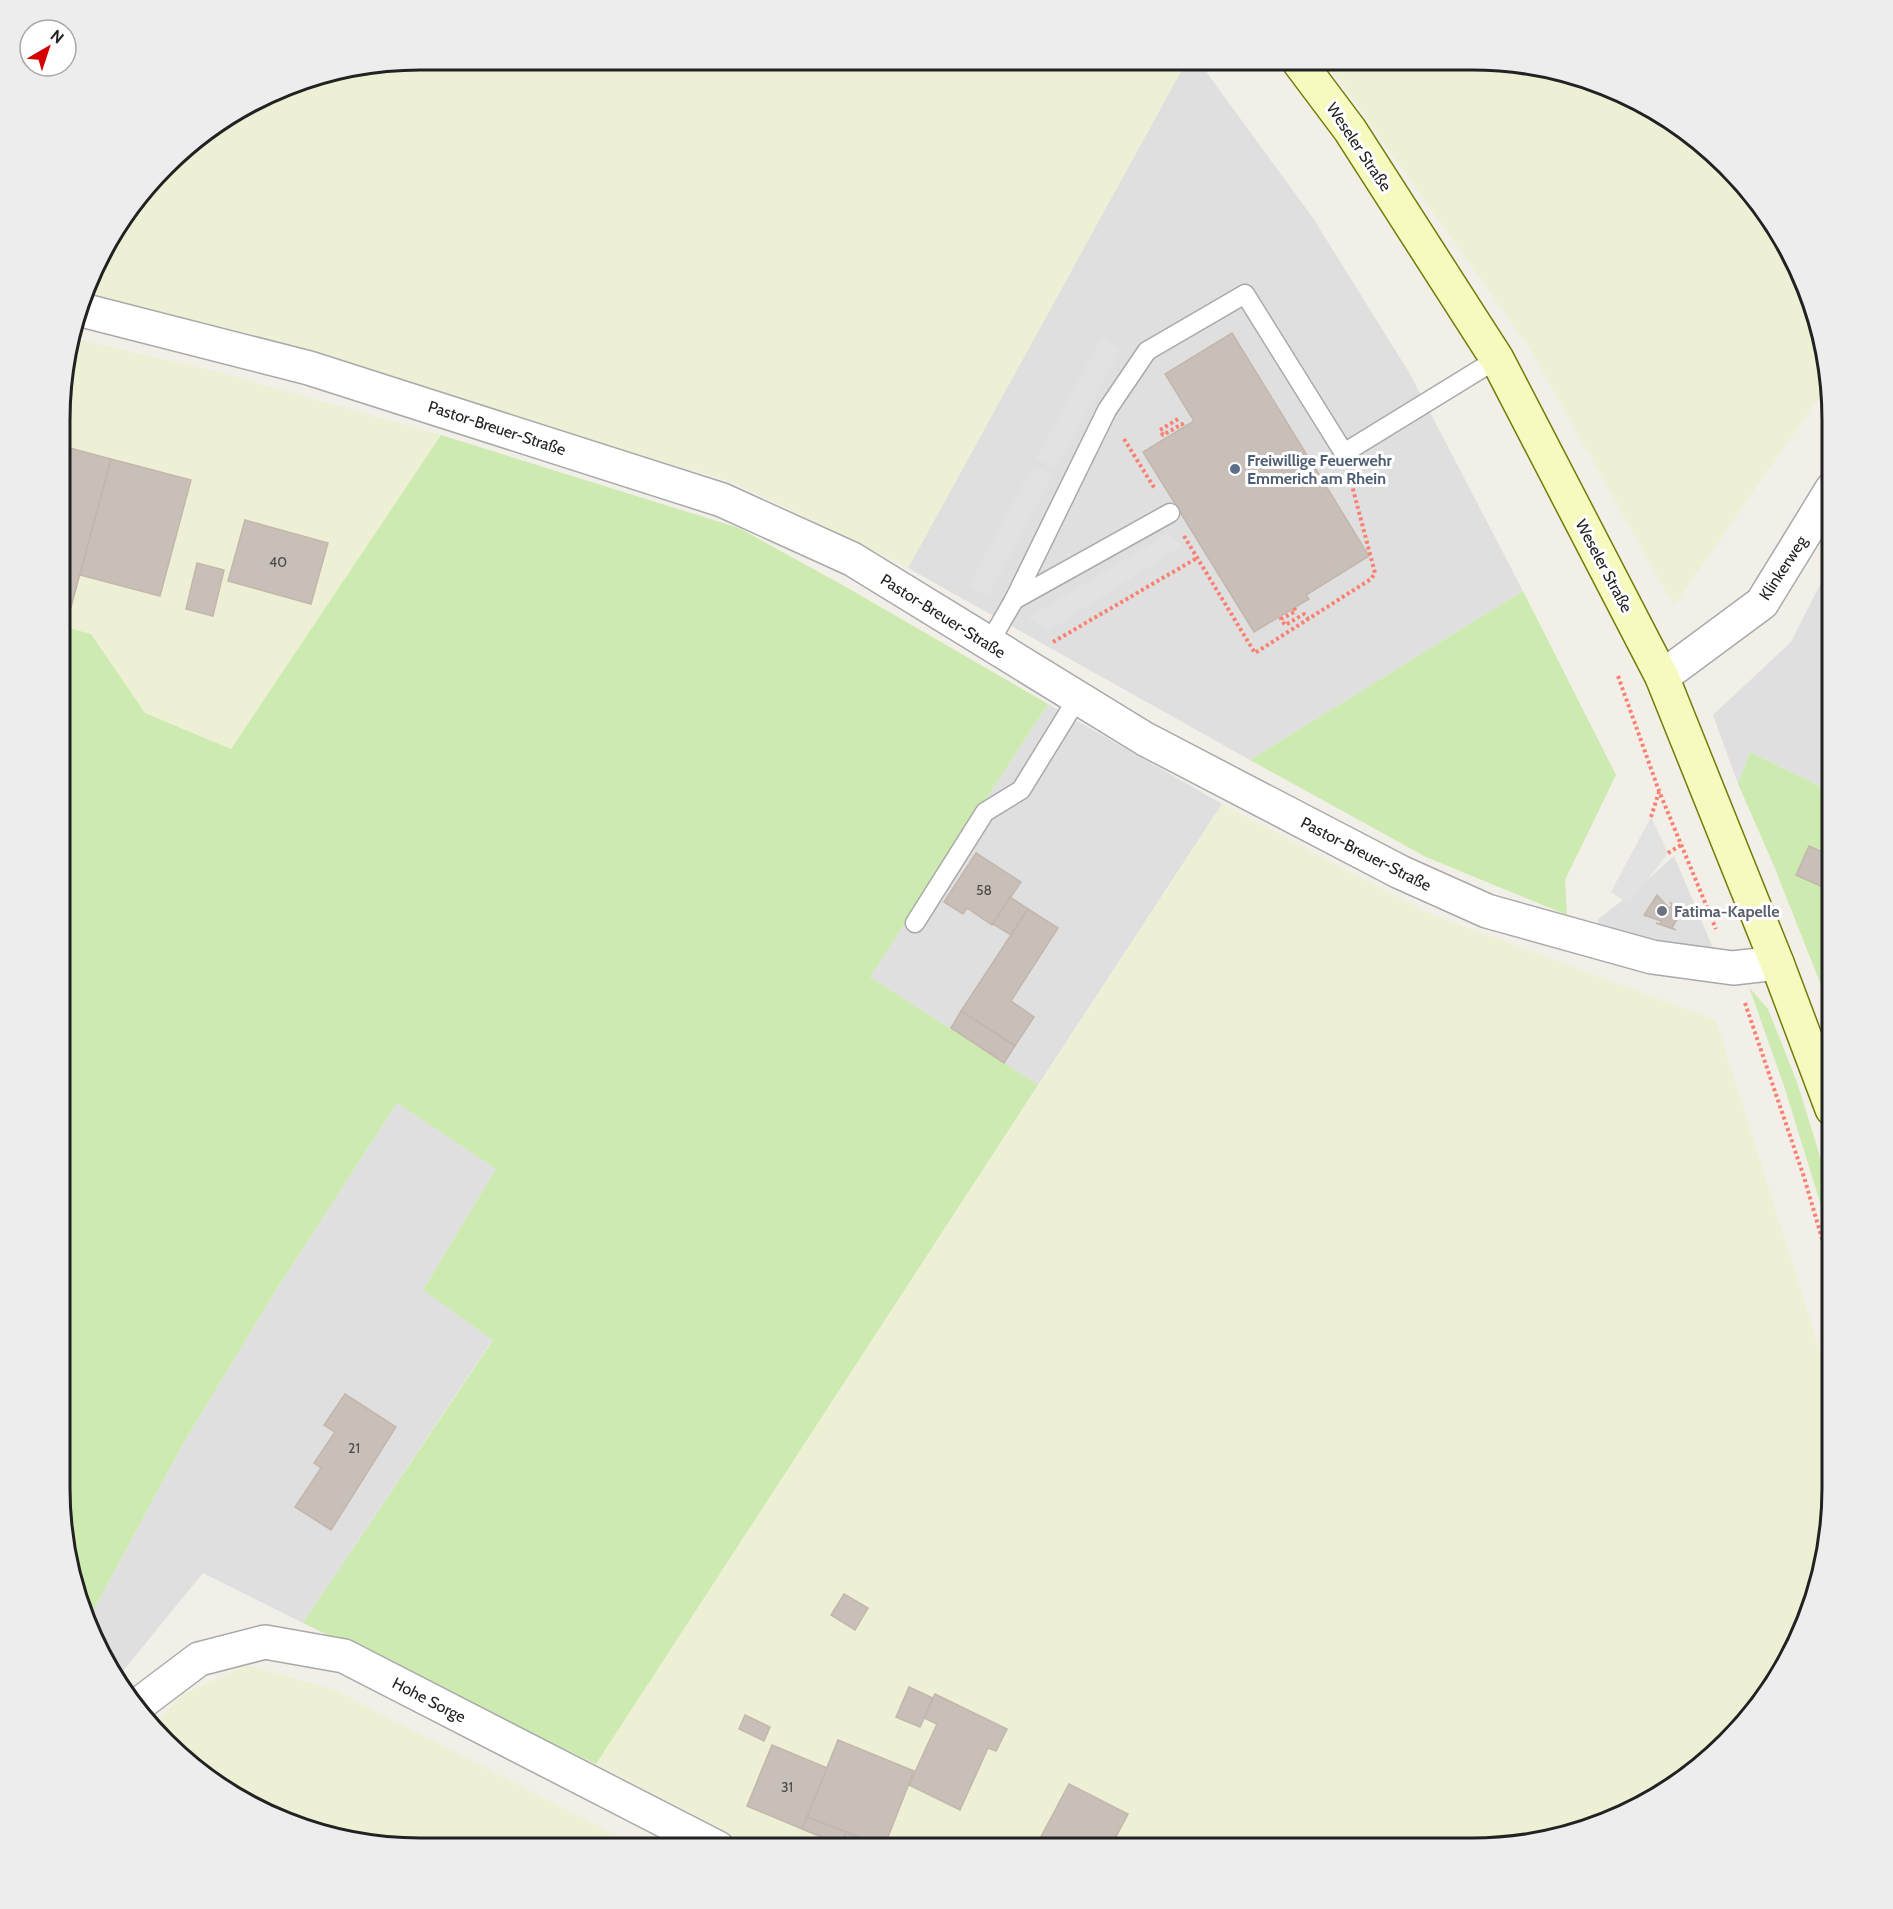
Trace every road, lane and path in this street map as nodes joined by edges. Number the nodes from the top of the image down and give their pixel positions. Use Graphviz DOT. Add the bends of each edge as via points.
graph roads {
  1 [pos="1305,70"];
  2 [pos="88,312"];
  3 [pos="1497,359"];
  4 [pos="1107,410"];
  5 [pos="1178,419"];
  6 [pos="1184,427"];
  7 [pos="1344,453"];
  8 [pos="1822,505"];
  9 [pos="1170,513"];
  10 [pos="1197,558"];
  11 [pos="1014,600"];
  12 [pos="1294,608"];
  13 [pos="1308,619"];
  14 [pos="988,645"];
  15 [pos="1026,667"];
  16 [pos="1616,669"];
  17 [pos="1662,677"];
  18 [pos="1077,699"];
  19 [pos="1659,791"];
  20 [pos="1651,817"];
  21 [pos="1681,845"];
  22 [pos="1668,853"];
  23 [pos="915,923"];
  24 [pos="1778,963"];
  25 [pos="1733,968"];
  26 [pos="1822,1082"];
  27 [pos="1822,1239"];
  28 [pos="143,1701"];
  29 [pos="699,1838"];
  1 -- 3 [label="main road, Weseler Straße" via="1350,130"];
  2 -- 14 [label="street, Pastor-Breuer-Straße" via="309,368 722,500 852,559"];
  3 -- 7 [label="lane"];
  3 -- 17 [label="main road, Weseler Straße"];
  4 -- 7 [label="lane" via="1147,351 1245,294"];
  4 -- 9 [label="path"];
  4 -- 11 [label="lane"];
  5 -- 6 [label="path" via="1160,430 1163,435 1182,424"];
  7 -- 13 [label="path" via="1375,573"];
  8 -- 17 [label="street, Klinkerweg" via="1762,603"];
  9 -- 10 [label="path"];
  9 -- 11 [label="lane"];
  10 -- 13 [label="path" via="1255,653"];
  10 -- 15 [label="path" via="1035,652"];
  11 -- 14 [label="lane"];
  12 -- 13 [label="path" via="1296,611 1281,619 1285,625 1304,614"];
  14 -- 15 [label="street, Pastor-Breuer-Straße"];
  15 -- 18 [label="street, Pastor-Breuer-Straße"];
  16 -- 19 [label="path"];
  17 -- 24 [label="main road, Weseler Straße"];
  18 -- 23 [label="lane" via="1021,790 985,812"];
  18 -- 25 [label="street, Pastor-Breuer-Straße" via="1400,873 1487,911 1652,957"];
  19 -- 20 [label="path"];
  19 -- 21 [label="path"];
  21 -- 22 [label="path"];
  21 -- 25 [label="path"];
  24 -- 25 [label="street, Pastor-Breuer-Straße"];
  24 -- 26 [label="main road, Weseler Straße"];
  25 -- 27 [label="path"];
  28 -- 29 [label="street, Hohe Sorge" via="199,1659 265,1642 344,1656"];
}
